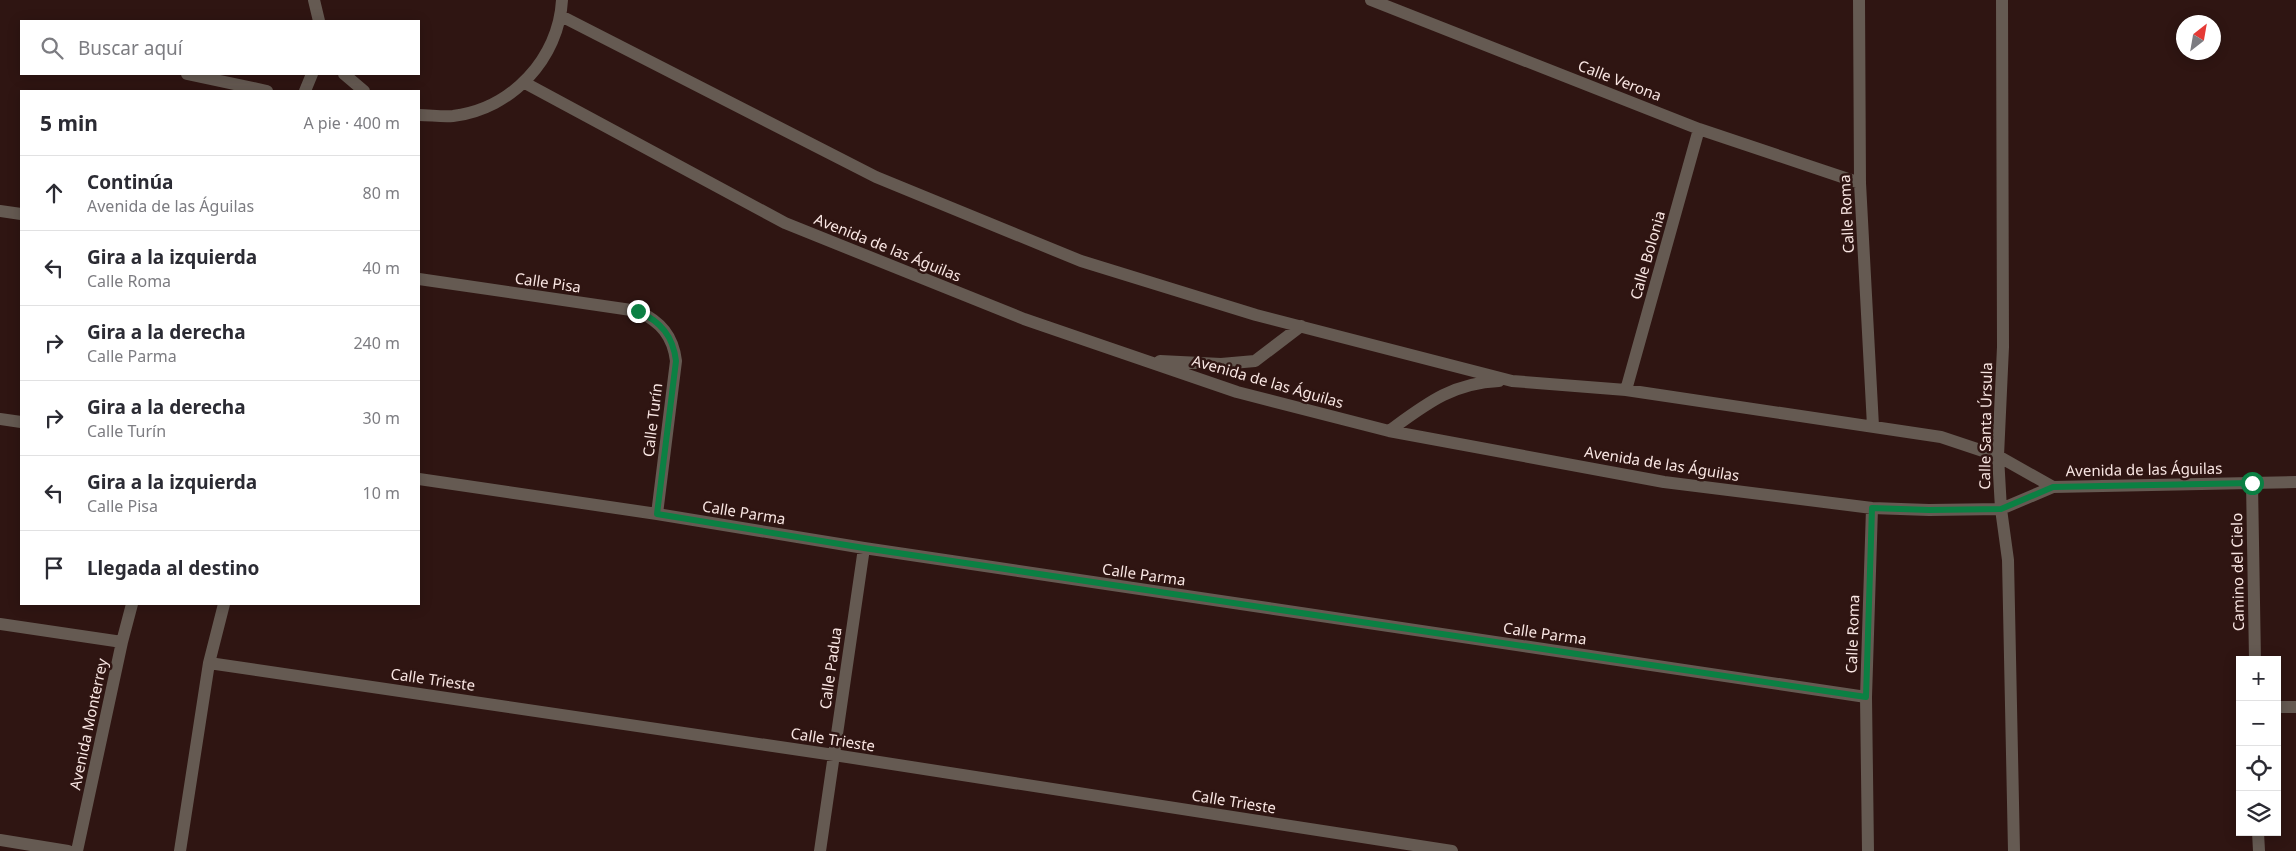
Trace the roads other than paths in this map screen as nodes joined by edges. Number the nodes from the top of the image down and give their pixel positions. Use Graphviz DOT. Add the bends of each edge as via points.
graph roads {
  1 [pos="314,0"];
  2 [pos="562,0"];
  3 [pos="1371,0"];
  4 [pos="1859,0"];
  5 [pos="2002,0"];
  6 [pos="561,16"];
  7 [pos="319,20"];
  8 [pos="191,75"];
  9 [pos="312,75"];
  10 [pos="345,75"];
  11 [pos="525,83"];
  12 [pos="262,90"];
  13 [pos="305,90"];
  14 [pos="363,90"];
  15 [pos="420,115"];
  16 [pos="1700,129"];
  17 [pos="1860,183"];
  18 [pos="0,211"];
  19 [pos="20,214"];
  20 [pos="420,279"];
  21 [pos="1301,326"];
  22 [pos="667,332"];
  23 [pos="1145,360"];
  24 [pos="1512,381"];
  25 [pos="1626,390"];
  26 [pos="0,419"];
  27 [pos="20,422"];
  28 [pos="1873,426"];
  29 [pos="1389,431"];
  30 [pos="1998,456"];
  31 [pos="420,479"];
  32 [pos="2296,482"];
  33 [pos="2252,483"];
  34 [pos="2053,487"];
  35 [pos="1872,508"];
  36 [pos="2001,509"];
  37 [pos="657,514"];
  38 [pos="864,548"];
  39 [pos="132,605"];
  40 [pos="224,605"];
  41 [pos="0,624"];
  42 [pos="122,642"];
  43 [pos="2255,656"];
  44 [pos="209,662"];
  45 [pos="1866,697"];
  46 [pos="2296,706"];
  47 [pos="2281,707"];
  48 [pos="834,755"];
  49 [pos="2258,836"];
  50 [pos="0,840"];
  51 [pos="68,851"];
  52 [pos="77,851"];
  53 [pos="180,851"];
  54 [pos="820,851"];
  55 [pos="1452,851"];
  56 [pos="1868,851"];
  57 [pos="2014,851"];
  58 [pos="2258,851"];
  1 -- 7 [label="street"];
  2 -- 6 [label="street"];
  3 -- 16 [label="street, Calle Verona"];
  4 -- 17 [label="street, Calle Roma"];
  5 -- 30 [label="street, Calle Santa Úrsula" via="2003,347"];
  6 -- 11 [label="street" via="548,52"];
  6 -- 21 [label="street, Avenida de las Águilas" via="876,177 1081,261"];
  8 -- 12 [label="street"];
  9 -- 13 [label="street"];
  10 -- 14 [label="street"];
  11 -- 15 [label="street" via="492,105 453,116"];
  11 -- 23 [label="street, Avenida de las Águilas" via="785,223 1024,319"];
  16 -- 17 [label="street, Calle Verona"];
  16 -- 25 [label="street, Calle Bolonia"];
  17 -- 28 [label="street, Calle Roma"];
  18 -- 19 [label="street"];
  20 -- 22 [label="street, Calle Pisa" via="638,311 654,319"];
  21 -- 23 [label="street" via="1255,361 1221,364"];
  21 -- 24 [label="street, Avenida de las Águilas"];
  22 -- 37 [label="street, Calle Turín" via="676,361"];
  23 -- 29 [label="street, Avenida de las Águilas" via="1237,392"];
  24 -- 25 [label="street, Avenida de las Águilas"];
  24 -- 29 [label="street" via="1478,382 1449,391"];
  25 -- 28 [label="street, Avenida de las Águilas"];
  26 -- 27 [label="street"];
  28 -- 30 [label="street, Avenida de las Águilas" via="1941,437"];
  29 -- 35 [label="street, Avenida de las Águilas" via="1664,482"];
  30 -- 34 [label="street, Avenida de las Águilas"];
  30 -- 36 [label="street, Calle Santa Úrsula"];
  31 -- 37 [label="street, Calle Parma"];
  32 -- 33 [label="street, Avenida de las Águilas"];
  33 -- 34 [label="street, Avenida de las Águilas"];
  33 -- 43 [label="street, Camino del Cielo"];
  34 -- 36 [label="street, Avenida de las Águilas"];
  35 -- 36 [label="street, Avenida de las Águilas"];
  35 -- 45 [label="street, Calle Roma"];
  36 -- 57 [label="street, Calle Santa Úrsula" via="2008,560"];
  37 -- 38 [label="street, Calle Parma"];
  38 -- 45 [label="street, Calle Parma"];
  38 -- 48 [label="street, Calle Padua"];
  39 -- 42 [label="street, Avenida Monterrey"];
  40 -- 44 [label="street"];
  41 -- 42 [label="street"];
  42 -- 52 [label="street, Avenida Monterrey"];
  44 -- 48 [label="street, Calle Trieste"];
  44 -- 53 [label="street"];
  45 -- 56 [label="street, Calle Roma"];
  46 -- 47 [label="street"];
  48 -- 54 [label="street, Calle Padua"];
  48 -- 55 [label="street, Calle Trieste"];
  49 -- 58 [label="street"];
  50 -- 51 [label="street"];
}
